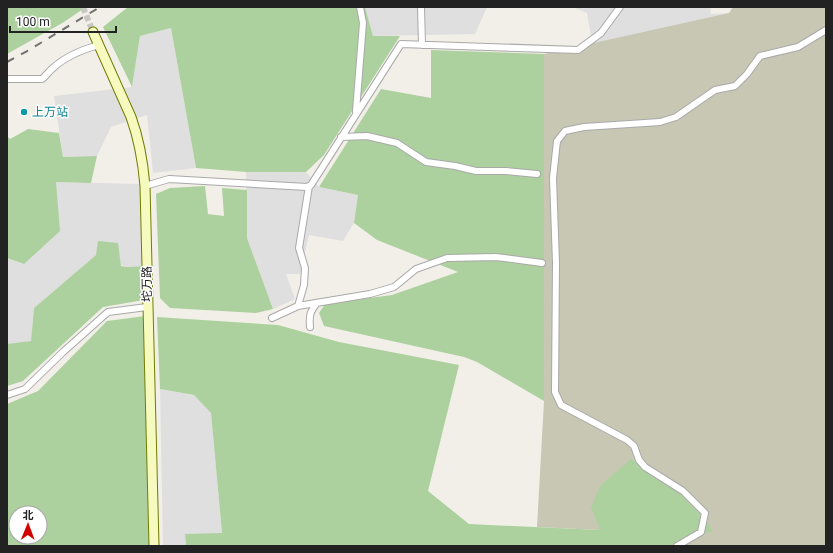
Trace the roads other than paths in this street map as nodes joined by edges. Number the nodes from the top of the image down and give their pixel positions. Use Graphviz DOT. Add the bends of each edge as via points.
graph roads {
  1 [pos="360,7"];
  2 [pos="421,7"];
  3 [pos="618,8"];
  4 [pos="826,30"];
  5 [pos="93,32"];
  6 [pos="99,45"];
  7 [pos="422,45"];
  8 [pos="7,79"];
  9 [pos="356,112"];
  10 [pos="341,137"];
  11 [pos="537,174"];
  12 [pos="145,186"];
  13 [pos="309,186"];
  14 [pos="542,263"];
  15 [pos="317,303"];
  16 [pos="298,306"];
  17 [pos="147,307"];
  18 [pos="272,318"];
  19 [pos="310,327"];
  20 [pos="7,395"];
  21 [pos="154,546"];
  22 [pos="677,546"];
  1 -- 9 [label="street" via="363,23"];
  2 -- 7 [label="street"];
  3 -- 7 [label="street" via="601,33 578,50"];
  4 -- 22 [label="street" via="798,47 760,56 735,86 715,90 676,117 660,122 584,127 565,131 557,141 553,178 556,263 555,392 561,405 627,440 634,446 639,460 645,467 684,491 705,513 701,532"];
  5 -- 6 [label="main road, 坨万路"];
  6 -- 8 [label="street" via="70,57 54,67 42,79"];
  6 -- 12 [label="main road, 坨万路" via="136,130"];
  7 -- 9 [label="street" via="401,44"];
  9 -- 10 [label="street"];
  10 -- 11 [label="street" via="367,136 397,143 426,162 476,171"];
  10 -- 13 [label="street"];
  12 -- 13 [label="street" via="169,179"];
  12 -- 17 [label="main road, 坨万路"];
  13 -- 16 [label="street" via="299,248 305,268 304,285"];
  14 -- 15 [label="street" via="496,257 447,258 416,270 394,287"];
  15 -- 16 [label="street"];
  15 -- 19 [label="street" via="309,316"];
  16 -- 18 [label="street"];
  17 -- 20 [label="street" via="108,312 25,389"];
  17 -- 21 [label="main road, 坨万路"];
}
